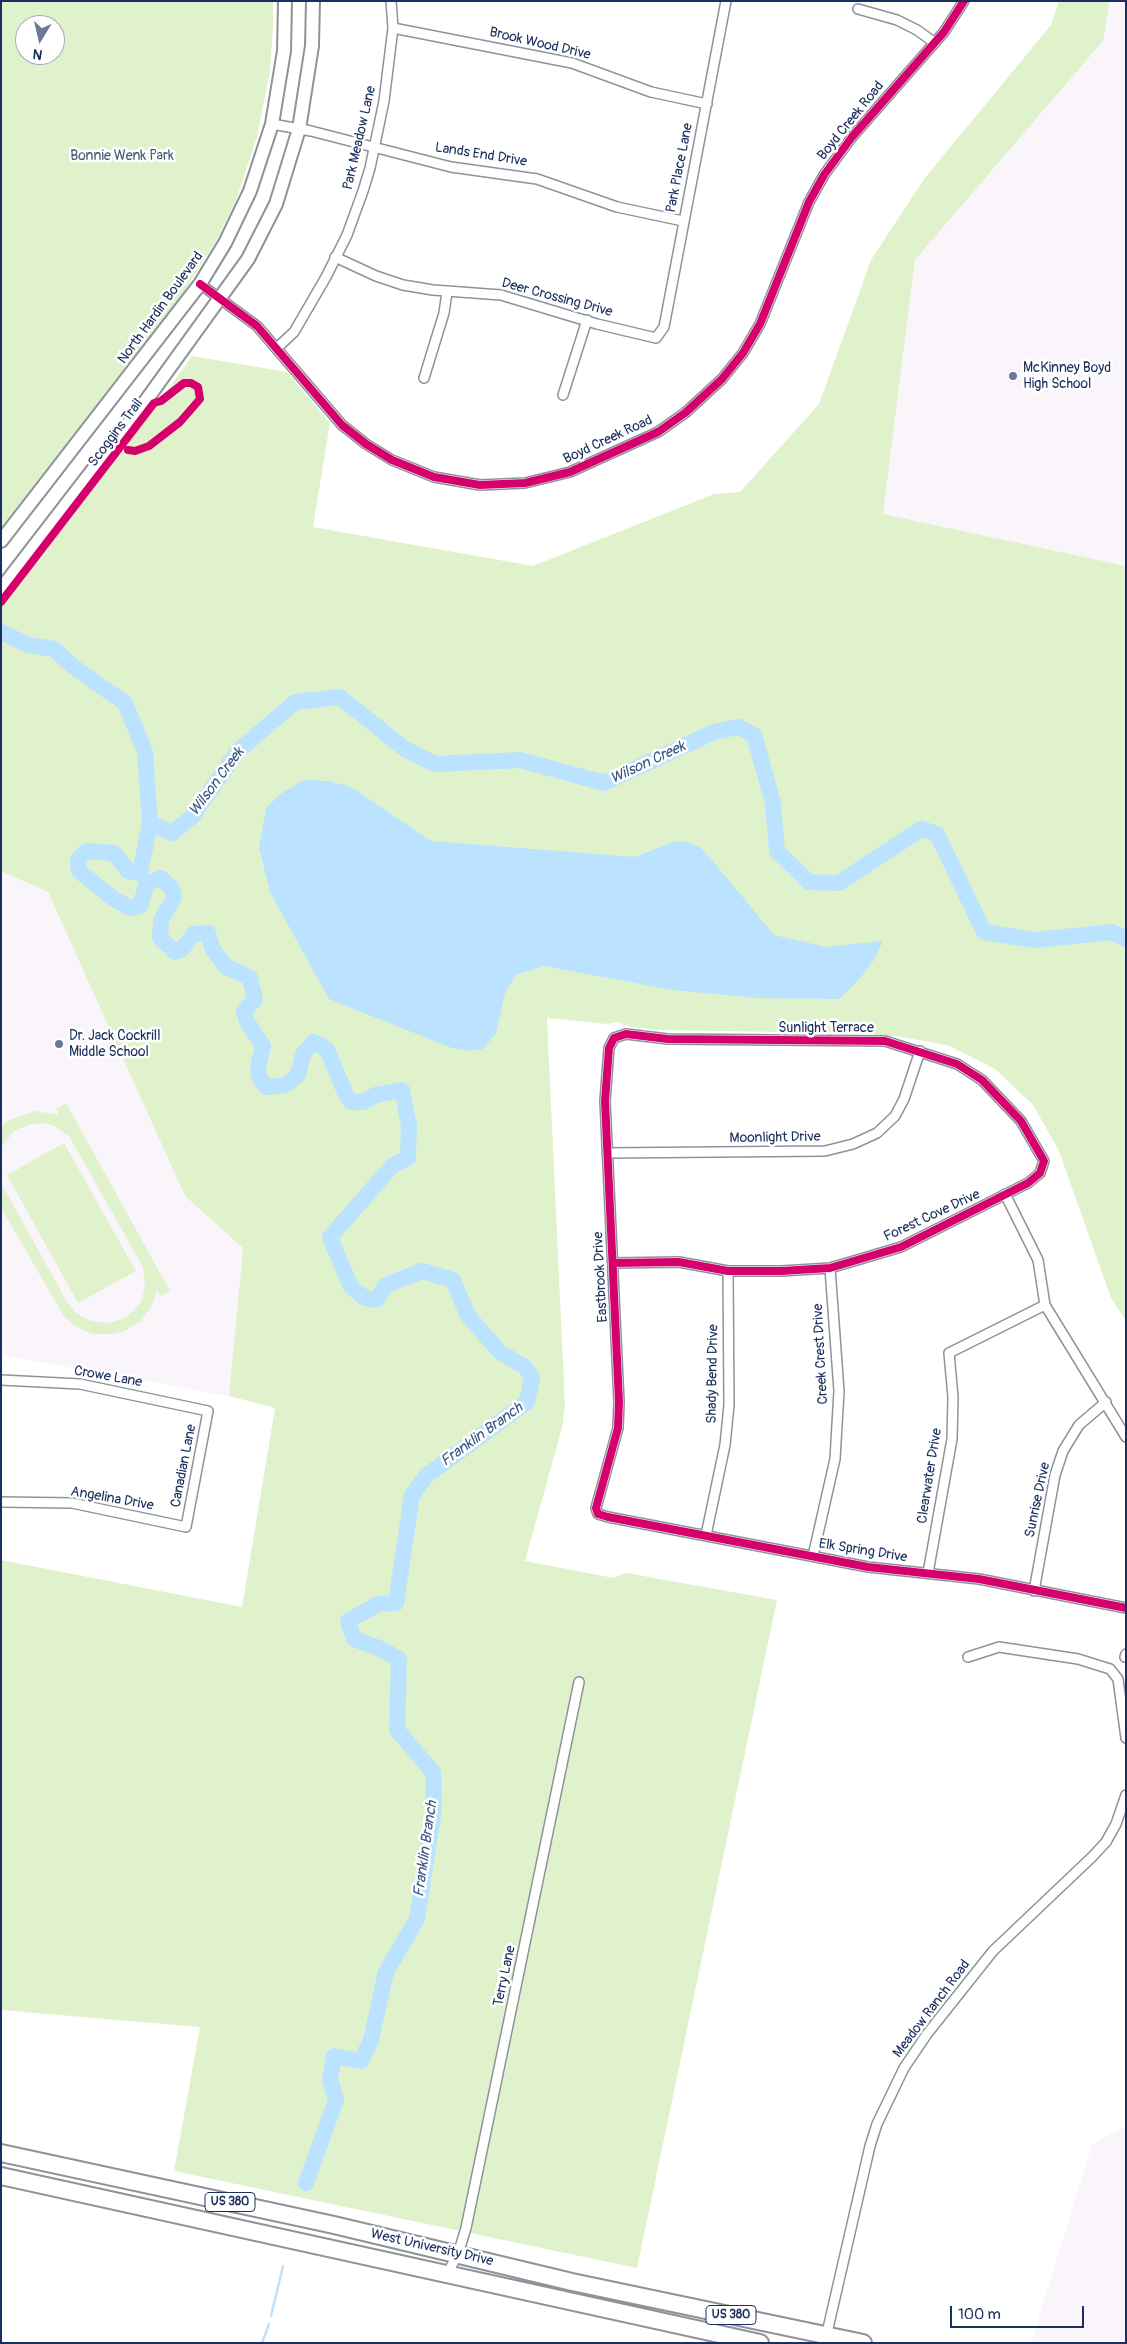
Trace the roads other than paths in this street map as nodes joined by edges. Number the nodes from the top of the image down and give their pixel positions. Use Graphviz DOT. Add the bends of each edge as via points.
graph roads {
  1 [pos="285,1"];
  2 [pos="313,1"];
  3 [pos="391,1"];
  4 [pos="726,1"];
  5 [pos="964,1"];
  6 [pos="858,9"];
  7 [pos="393,28"];
  8 [pos="935,43"];
  9 [pos="707,104"];
  10 [pos="272,124"];
  11 [pos="298,129"];
  12 [pos="374,147"];
  13 [pos="683,221"];
  14 [pos="335,257"];
  15 [pos="200,284"];
  16 [pos="447,292"];
  17 [pos="221,299"];
  18 [pos="587,320"];
  19 [pos="656,338"];
  20 [pos="278,347"];
  21 [pos="424,378"];
  22 [pos="564,395"];
  23 [pos="1,541"];
  24 [pos="1,589"];
  25 [pos="614,1038"];
  26 [pos="920,1051"];
  27 [pos="607,1153"];
  28 [pos="1043,1167"];
  29 [pos="1005,1194"];
  30 [pos="613,1263"];
  31 [pos="830,1268"];
  32 [pos="728,1271"];
  33 [pos="1045,1305"];
  34 [pos="1,1380"];
  35 [pos="1106,1402"];
  36 [pos="208,1411"];
  37 [pos="1126,1436"];
  38 [pos="1,1502"];
  39 [pos="598,1514"];
  40 [pos="186,1527"];
  41 [pos="706,1535"];
  42 [pos="813,1556"];
  43 [pos="928,1573"];
  44 [pos="1034,1591"];
  45 [pos="1126,1608"];
  46 [pos="968,1657"];
  47 [pos="579,1682"];
  48 [pos="1126,1738"];
  49 [pos="1126,1795"];
  50 [pos="1,2153"];
  51 [pos="1,2176"];
  52 [pos="458,2254"];
  53 [pos="447,2274"];
  54 [pos="826,2339"];
  55 [pos="760,2343"];
  56 [pos="862,2343"];
  1 -- 10 [label="main road, North Hardin Boulevard" via="284,51"];
  2 -- 11 [label="main road" via="308,78"];
  3 -- 7 [label="street, Park Meadow Lane"];
  4 -- 9 [label="street, Park Place Lane"];
  5 -- 8 [label="street, Boyd Creek Road"];
  6 -- 8 [label="street" via="897,20"];
  7 -- 9 [label="street, Brook Wood Drive" via="572,63 651,92"];
  7 -- 12 [label="street, Park Meadow Lane" via="384,101"];
  8 -- 20 [label="street, Boyd Creek Road" via="852,137 824,175 803,217 768,309 733,366 685,413 628,447 570,472 526,483 480,485 434,477 392,460 354,435 331,414"];
  9 -- 13 [label="street, Park Place Lane"];
  10 -- 11 [label="street, Lands End Drive"];
  10 -- 15 [label="main road, North Hardin Boulevard" via="250,191 225,243"];
  11 -- 12 [label="street, Lands End Drive"];
  11 -- 17 [label="main road" via="276,204 248,259"];
  12 -- 13 [label="street, Lands End Drive" via="451,167 537,179 617,207"];
  12 -- 14 [label="street, Park Meadow Lane" via="363,191"];
  13 -- 19 [label="street, Park Place Lane" via="664,327"];
  14 -- 16 [label="street, Deer Crossing Drive" via="390,281"];
  14 -- 20 [label="street, Park Meadow Lane" via="294,332"];
  15 -- 17 [label="street, Boyd Creek Road"];
  15 -- 23 [label="main road, North Hardin Boulevard"];
  16 -- 18 [label="street, Deer Crossing Drive" via="501,296"];
  16 -- 21 [label="street" via="444,313"];
  17 -- 20 [label="street, Boyd Creek Road"];
  17 -- 24 [label="main road"];
  18 -- 19 [label="street, Deer Crossing Drive"];
  18 -- 22 [label="street"];
  25 -- 26 [label="street, Sunlight Terrace" via="626,1034 668,1039 885,1041"];
  25 -- 27 [label="street, Eastbrook Drive" via="609,1048 605,1102"];
  26 -- 27 [label="street, Moonlight Drive" via="904,1099 894,1116 877,1133 853,1144 825,1151"];
  26 -- 28 [label="street, Sunlight Terrace" via="957,1064 982,1080 1021,1121 1039,1150"];
  27 -- 30 [label="street, Eastbrook Drive"];
  28 -- 29 [label="street, Forest Cove Drive" via="1028,1183"];
  29 -- 31 [label="street, Forest Cove Drive" via="901,1247"];
  29 -- 33 [label="street" via="1038,1260"];
  30 -- 32 [label="street, Forest Cove Drive" via="678,1262"];
  30 -- 39 [label="street, Eastbrook Drive" via="618,1420 597,1503"];
  31 -- 32 [label="street, Forest Cove Drive"];
  31 -- 42 [label="street, Creek Crest Drive" via="839,1391 836,1450"];
  32 -- 41 [label="street, Shady Bend Drive" via="729,1405 725,1445"];
  33 -- 35 [label="street"];
  33 -- 43 [label="street, Clearwater Drive" via="950,1353 952,1438"];
  34 -- 36 [label="street, Crowe Lane" via="80,1384"];
  35 -- 37 [label="street"];
  35 -- 44 [label="street, Sunrise Drive" via="1078,1425 1063,1451 1055,1475"];
  36 -- 40 [label="street, Canadian Lane"];
  38 -- 40 [label="street, Angelina Drive" via="72,1504"];
  39 -- 41 [label="street, Elk Spring Drive"];
  41 -- 42 [label="street, Elk Spring Drive"];
  42 -- 43 [label="street, Elk Spring Drive" via="868,1567"];
  43 -- 44 [label="street, Elk Spring Drive" via="979,1579"];
  44 -- 45 [label="street, Elk Spring Drive"];
  46 -- 48 [label="street" via="999,1647 1078,1659 1110,1669 1118,1680"];
  47 -- 52 [label="street, Terry Lane"];
  49 -- 54 [label="street, Meadow Ranch Road" via="1116,1824 1104,1844 993,1951 904,2068 870,2146"];
  50 -- 52 [label="highway, West University Drive / US 380"];
  51 -- 53 [label="highway, West University Drive / US 380"];
  52 -- 53 [label="street, Terry Lane"];
  52 -- 54 [label="highway, West University Drive / US 380"];
  53 -- 55 [label="highway, West University Drive / US 380"];
  54 -- 56 [label="highway, West University Drive / US 380"];
}
